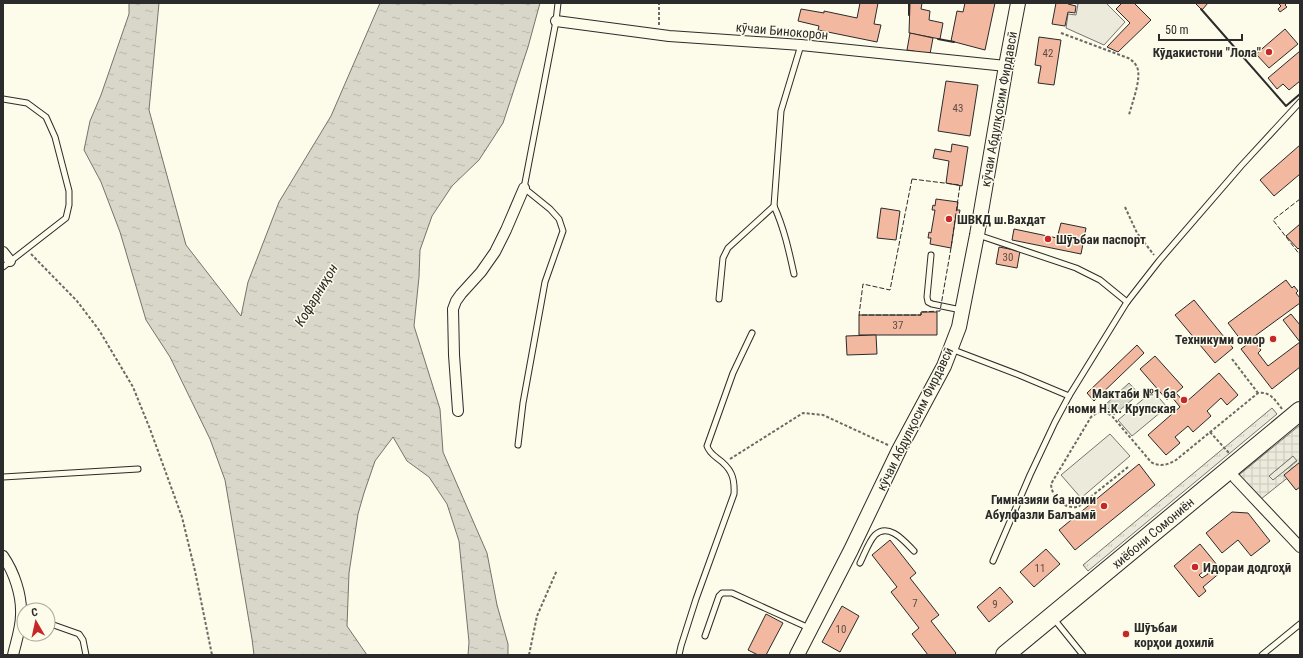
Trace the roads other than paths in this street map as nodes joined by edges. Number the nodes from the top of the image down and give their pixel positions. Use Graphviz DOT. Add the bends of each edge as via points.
graph roads {
  1 [pos="558,3"];
  2 [pos="1018,3"];
  3 [pos="556,21"];
  4 [pos="801,45"];
  5 [pos="1006,66"];
  6 [pos="3,99"];
  7 [pos="1300,102"];
  8 [pos="524,188"];
  9 [pos="774,206"];
  10 [pos="978,235"];
  11 [pos="3,252"];
  12 [pos="931,255"];
  13 [pos="7,264"];
  14 [pos="794,274"];
  15 [pos="719,299"];
  16 [pos="1127,302"];
  17 [pos="962,310"];
  18 [pos="752,333"];
  19 [pos="951,349"];
  20 [pos="1069,396"];
  21 [pos="458,411"];
  22 [pos="1297,418"];
  23 [pos="518,445"];
  24 [pos="138,469"];
  25 [pos="1237,470"];
  26 [pos="3,477"];
  27 [pos="1300,547"];
  28 [pos="914,551"];
  29 [pos="3,556"];
  30 [pos="993,561"];
  31 [pos="860,563"];
  32 [pos="21,602"];
  33 [pos="1058,624"];
  34 [pos="1300,624"];
  35 [pos="56,626"];
  36 [pos="810,628"];
  37 [pos="705,636"];
  38 [pos="16,642"];
  39 [pos="13,655"];
  40 [pos="86,655"];
  41 [pos="679,655"];
  42 [pos="796,655"];
  43 [pos="1005,655"];
  44 [pos="1020,655"];
  45 [pos="1083,655"];
  46 [pos="1262,655"];
  1 -- 3 [label="lane"];
  2 -- 5 [label="street, кӯчаи Абдулқосим Фирдавсӣ"];
  3 -- 4 [label="street, кӯчаи Бинокорон" via="659,35"];
  3 -- 8 [label="lane"];
  4 -- 5 [label="street, кӯчаи Бинокорон"];
  4 -- 9 [label="lane" via="781,111"];
  5 -- 10 [label="street, кӯчаи Абдулқосим Фирдавсӣ"];
  6 -- 13 [label="lane" via="27,103 46,117 55,137 69,191 66,218"];
  7 -- 16 [label="lane" via="1159,261"];
  8 -- 21 [label="street" via="495,252 456,301 454,355"];
  8 -- 23 [label="lane" via="559,219 563,231 545,282"];
  9 -- 14 [label="lane"];
  9 -- 15 [label="lane" via="728,248 723,258"];
  10 -- 16 [label="lane" via="1076,268 1100,280"];
  10 -- 17 [label="street, кӯчаи Абдулқосим Фирдавсӣ"];
  11 -- 13 [label="street"];
  12 -- 17 [label="lane" via="928,302"];
  16 -- 20 [label="lane"];
  17 -- 19 [label="street, кӯчаи Абдулқосим Фирдавсӣ"];
  18 -- 41 [label="lane" via="733,373 707,446 710,453 732,472 735,482 734,494 696,599"];
  19 -- 20 [label="lane"];
  19 -- 36 [label="street, кӯчаи Абдулқосим Фирдавсӣ" via="899,450 852,550"];
  20 -- 30 [label="lane" via="1030,474"];
  22 -- 25 [label="highway, хиёбони Сомониён"];
  24 -- 26 [label="lane"];
  25 -- 27 [label="street"];
  25 -- 33 [label="highway, хиёбони Сомониён"];
  25 -- 43 [label="highway, хиёбони Сомониён"];
  28 -- 31 [label="lane" via="899,536 885,531 874,536"];
  29 -- 32 [label="street" via="8,563"];
  33 -- 44 [label="highway, хиёбони Сомониён"];
  33 -- 45 [label="lane"];
  34 -- 46 [label="lane"];
  35 -- 40 [label="lane" via="79,634"];
  36 -- 37 [label="lane" via="726,592 719,596"];
  36 -- 42 [label="street, кӯчаи Абдулқосим Фирдавсӣ"];
  38 -- 39 [label="street"];
}
